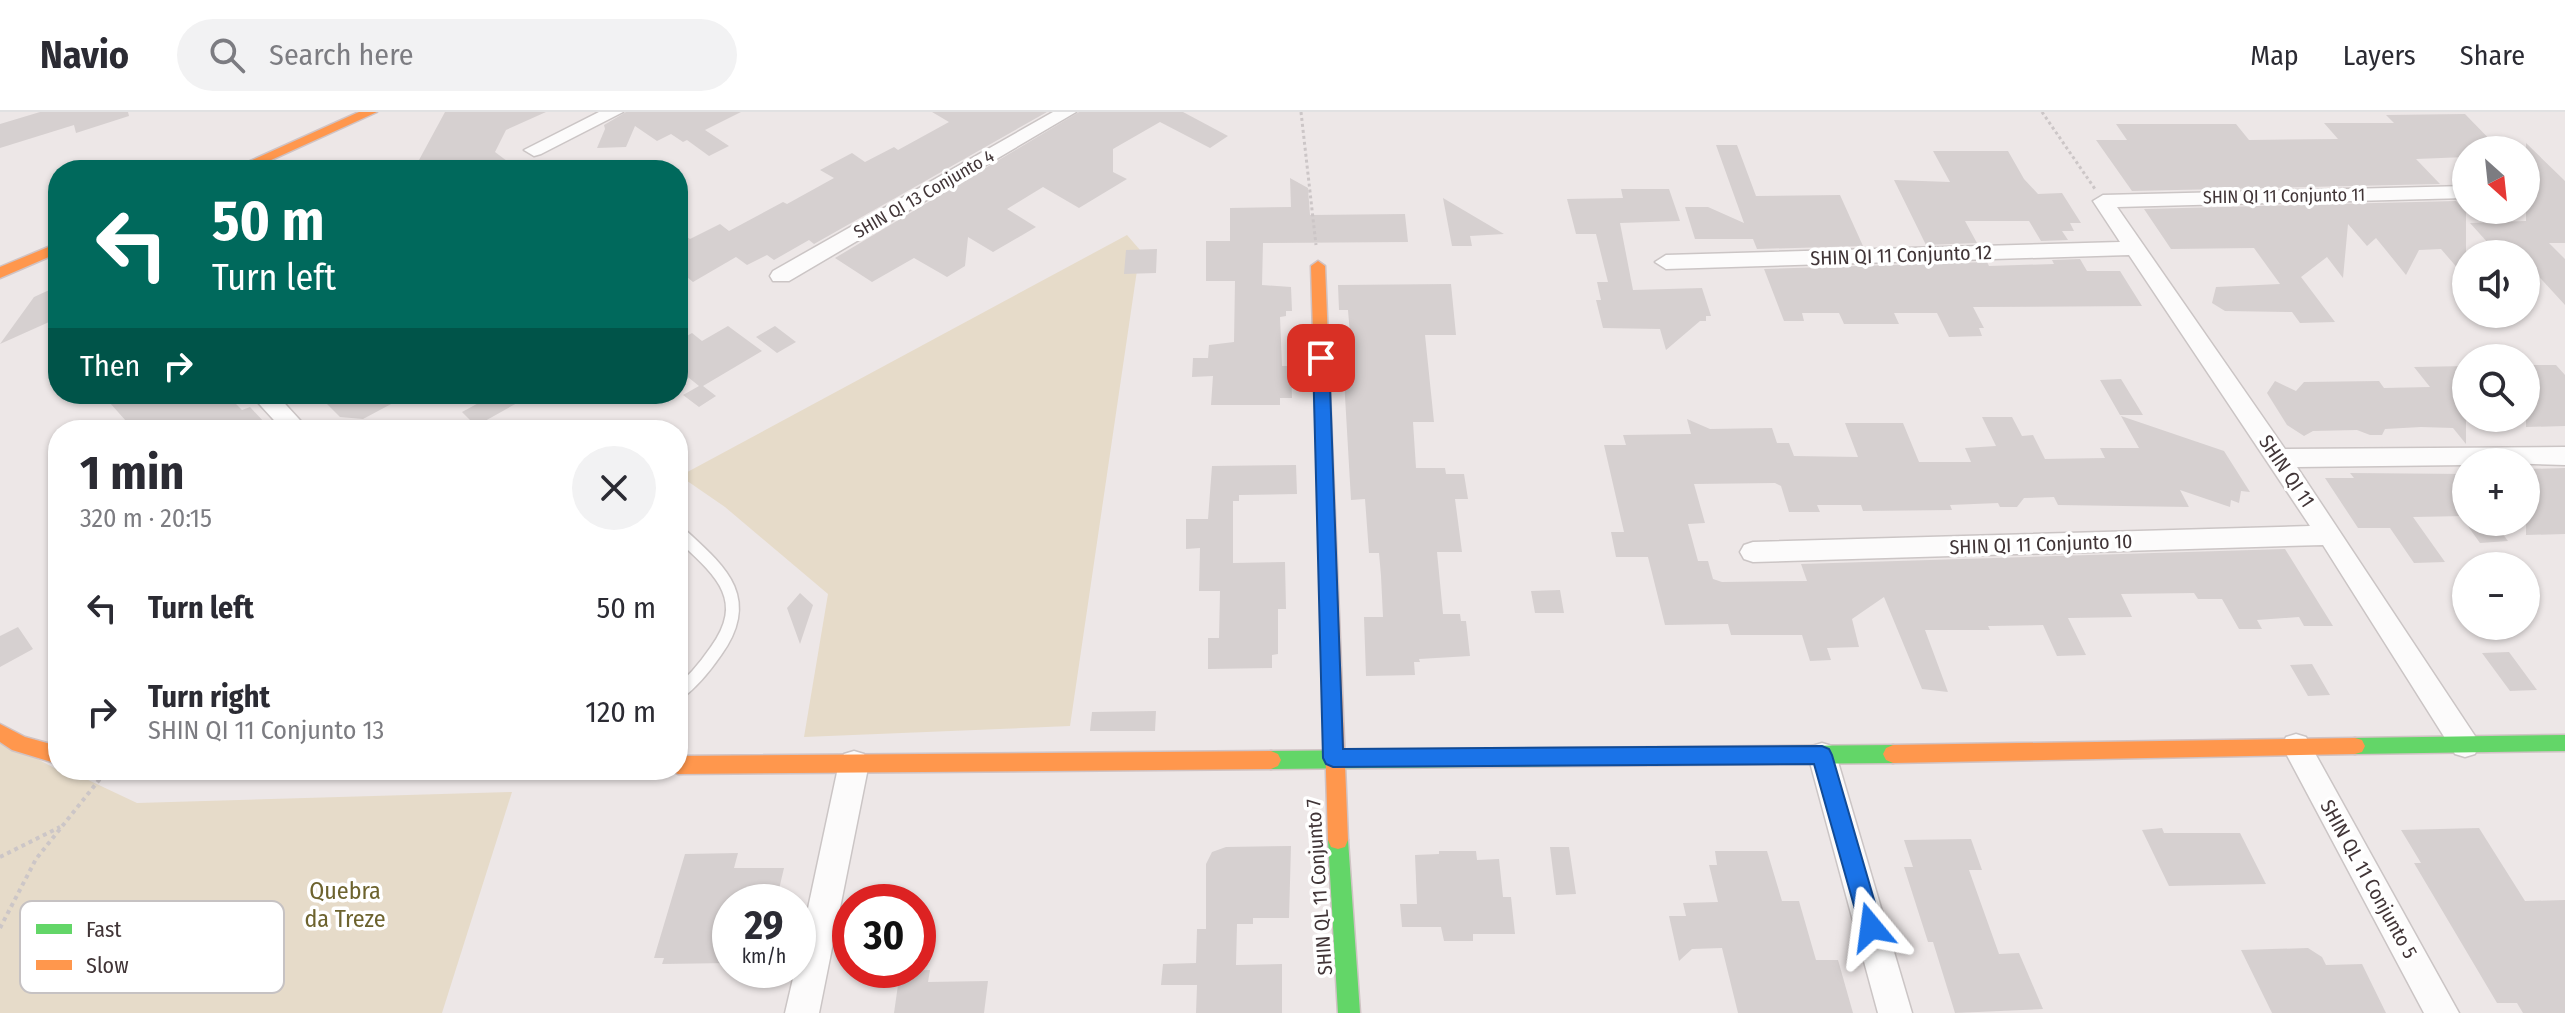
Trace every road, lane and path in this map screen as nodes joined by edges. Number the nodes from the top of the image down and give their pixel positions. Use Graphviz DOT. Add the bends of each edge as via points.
graph roads {
  1 [pos="370,112"];
  2 [pos="614,112"];
  3 [pos="1067,112"];
  4 [pos="1301,112"];
  5 [pos="2042,112"];
  6 [pos="534,150"];
  7 [pos="260,160"];
  8 [pos="2452,192"];
  9 [pos="2103,201"];
  10 [pos="2135,248"];
  11 [pos="48,252"];
  12 [pos="1666,262"];
  13 [pos="1318,266"];
  14 [pos="0,273"];
  15 [pos="781,276"];
  16 [pos="272,404"];
  17 [pos="287,420"];
  18 [pos="2565,456"];
  19 [pos="2278,458"];
  20 [pos="2330,535"];
  21 [pos="688,541"];
  22 [pos="1753,552"];
  23 [pos="688,682"];
  24 [pos="0,732"];
  25 [pos="2565,743"];
  26 [pos="2465,745"];
  27 [pos="2296,746"];
  28 [pos="48,752"];
  29 [pos="1822,755"];
  30 [pos="1333,758"];
  31 [pos="854,763"];
  32 [pos="688,765"];
  33 [pos="99,780"];
  34 [pos="62,826"];
  35 [pos="0,857"];
  36 [pos="0,928"];
  37 [pos="802,1013"];
  38 [pos="1349,1013"];
  39 [pos="1895,1013"];
  40 [pos="2442,1013"];
  1 -- 7 [label="street"];
  2 -- 6 [label="street"];
  3 -- 15 [label="street, SHIN QI 13 Conjunto 4"];
  4 -- 13 [label="path"];
  5 -- 9 [label="path"];
  8 -- 9 [label="street, SHIN QI 11 Conjunto 11"];
  9 -- 10 [label="street, SHIN QI 11"];
  10 -- 12 [label="street, SHIN QI 11 Conjunto 12"];
  10 -- 19 [label="street, SHIN QI 11"];
  11 -- 14 [label="street"];
  13 -- 30 [label="street, SHIN QL 11 Conjunto 7"];
  16 -- 17 [label="street"];
  18 -- 19 [label="street"];
  19 -- 20 [label="street, SHIN QI 11"];
  20 -- 22 [label="street, SHIN QI 11 Conjunto 10"];
  20 -- 26 [label="street, SHIN QI 11"];
  21 -- 23 [label="lane" via="720,571 732,593 736,619 720,648"];
  24 -- 28 [label="street"];
  25 -- 26 [label="street"];
  26 -- 27 [label="street"];
  27 -- 29 [label="street"];
  27 -- 40 [label="street, SHIN QL 11 Conjunto 5"];
  29 -- 30 [label="street"];
  29 -- 39 [label="street"];
  30 -- 31 [label="street"];
  30 -- 38 [label="street, SHIN QL 11 Conjunto 7"];
  31 -- 32 [label="street"];
  31 -- 37 [label="street"];
  33 -- 34 [label="path"];
  34 -- 35 [label="path"];
  34 -- 36 [label="path" via="36,859"];
}
